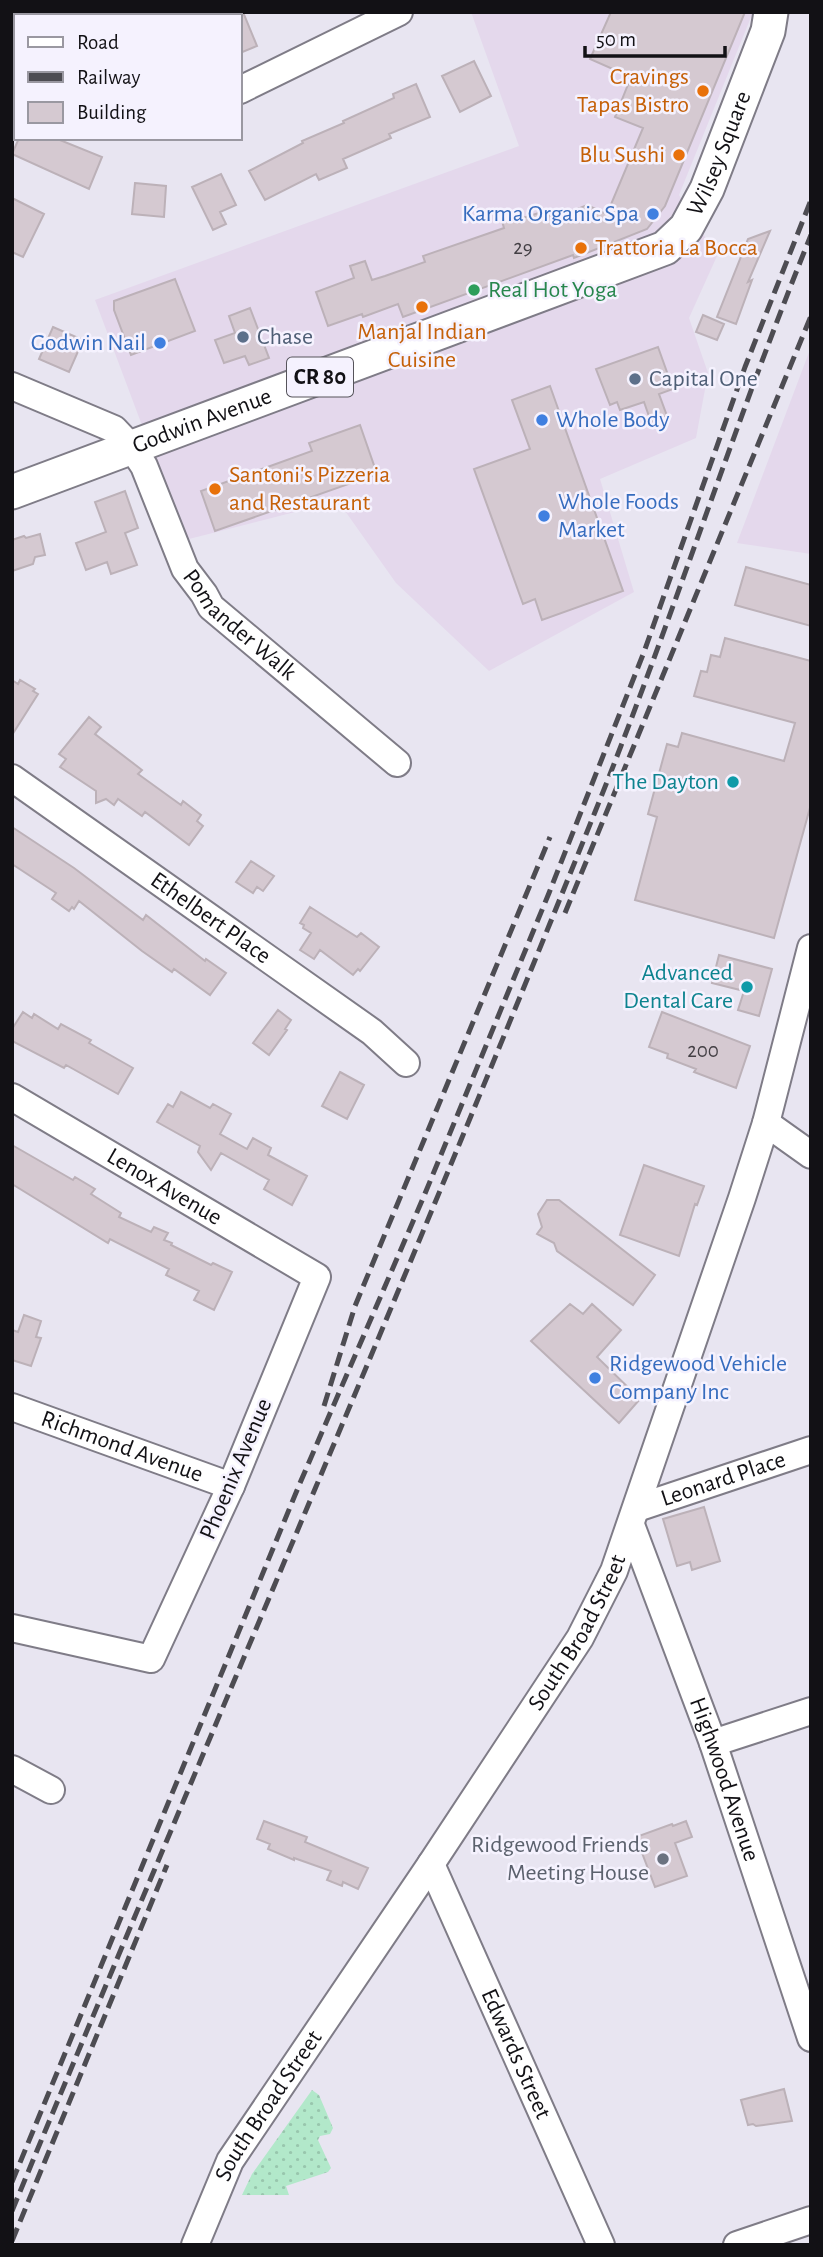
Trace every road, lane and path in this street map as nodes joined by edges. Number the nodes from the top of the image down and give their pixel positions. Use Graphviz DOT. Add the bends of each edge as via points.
graph roads {
  1 [pos="399,12"];
  2 [pos="771,12"];
  3 [pos="242,89"];
  4 [pos="629,263"];
  5 [pos="12,386"];
  6 [pos="132,447"];
  7 [pos="12,492"];
  8 [pos="397,763"];
  9 [pos="12,778"];
  10 [pos="810,955"];
  11 [pos="406,1063"];
  12 [pos="12,1097"];
  13 [pos="766,1123"];
  14 [pos="811,1155"];
  15 [pos="317,1277"];
  16 [pos="12,1406"];
  17 [pos="811,1450"];
  18 [pos="231,1486"];
  19 [pos="634,1516"];
  20 [pos="12,1628"];
  21 [pos="811,1711"];
  22 [pos="713,1743"];
  23 [pos="12,1769"];
  24 [pos="51,1790"];
  25 [pos="431,1864"];
  26 [pos="811,2038"];
  27 [pos="811,2220"];
  28 [pos="195,2245"];
  29 [pos="601,2245"];
  30 [pos="737,2245"];
  1 -- 3 [label="street"];
  2 -- 4 [label="main road, Wilsey Square / CR 80" via="768,31 695,215 666,248"];
  4 -- 6 [label="main road, Godwin Avenue / CR 80"];
  5 -- 6 [label="street" via="114,429"];
  6 -- 7 [label="main road, Godwin Avenue / CR 80"];
  6 -- 8 [label="street, Pomander Walk" via="186,569 211,607"];
  9 -- 11 [label="street, Ethelbert Place" via="372,1032"];
  10 -- 13 [label="street, South Broad Street"];
  12 -- 15 [label="street, Lenox Avenue"];
  13 -- 14 [label="street"];
  13 -- 19 [label="street, South Broad Street"];
  15 -- 18 [label="street, Phoenix Avenue"];
  16 -- 18 [label="street, Richmond Avenue"];
  17 -- 19 [label="street, Leonard Place"];
  18 -- 20 [label="street, Phoenix Avenue" via="151,1659"];
  19 -- 22 [label="street, Highwood Avenue"];
  19 -- 25 [label="street, South Broad Street" via="614,1571 580,1637"];
  21 -- 22 [label="street"];
  22 -- 26 [label="street, Highwood Avenue"];
  23 -- 24 [label="street"];
  25 -- 28 [label="street, South Broad Street" via="230,2161"];
  25 -- 29 [label="street, Edwards Street"];
  27 -- 30 [label="street"];
}
